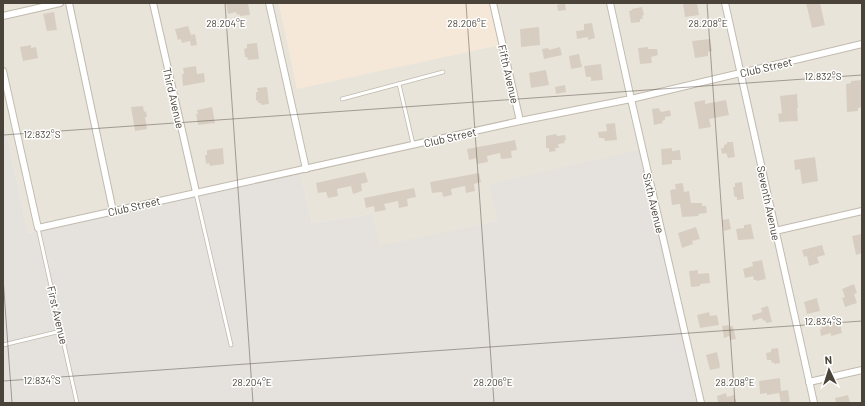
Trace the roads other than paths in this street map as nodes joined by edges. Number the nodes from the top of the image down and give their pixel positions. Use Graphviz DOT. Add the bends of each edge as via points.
graph roads {
  1 [pos="60,3"];
  2 [pos="69,3"];
  3 [pos="153,3"];
  4 [pos="270,3"];
  5 [pos="493,3"];
  6 [pos="610,3"];
  7 [pos="725,3"];
  8 [pos="3,16"];
  9 [pos="862,44"];
  10 [pos="3,71"];
  11 [pos="443,72"];
  12 [pos="740,73"];
  13 [pos="399,84"];
  14 [pos="342,99"];
  15 [pos="631,99"];
  16 [pos="520,121"];
  17 [pos="413,145"];
  18 [pos="306,169"];
  19 [pos="196,192"];
  20 [pos="113,211"];
  21 [pos="862,211"];
  22 [pos="38,228"];
  23 [pos="775,231"];
  24 [pos="61,331"];
  25 [pos="3,345"];
  26 [pos="231,345"];
  27 [pos="862,370"];
  28 [pos="809,382"];
  29 [pos="77,403"];
  30 [pos="701,403"];
  31 [pos="814,403"];
  1 -- 8 [label="street"];
  2 -- 20 [label="street"];
  3 -- 19 [label="street, Third Avenue"];
  4 -- 18 [label="street"];
  5 -- 16 [label="street, Fifth Avenue"];
  6 -- 15 [label="street, Sixth Avenue"];
  7 -- 12 [label="street, Seventh Avenue"];
  9 -- 12 [label="street, Club Street"];
  10 -- 22 [label="street"];
  11 -- 13 [label="lane"];
  12 -- 15 [label="street, Club Street"];
  12 -- 23 [label="street, Seventh Avenue"];
  13 -- 14 [label="lane"];
  13 -- 17 [label="lane"];
  15 -- 16 [label="street, Club Street"];
  15 -- 30 [label="street, Sixth Avenue"];
  16 -- 17 [label="street, Club Street"];
  17 -- 18 [label="street, Club Street"];
  18 -- 19 [label="street, Club Street"];
  19 -- 20 [label="street, Club Street"];
  19 -- 26 [label="lane"];
  20 -- 22 [label="street, Club Street"];
  21 -- 23 [label="street"];
  22 -- 24 [label="lane, First Avenue"];
  23 -- 28 [label="street, Seventh Avenue"];
  24 -- 25 [label="lane"];
  24 -- 29 [label="lane, First Avenue"];
  27 -- 28 [label="street"];
  28 -- 31 [label="street, Seventh Avenue"];
}
